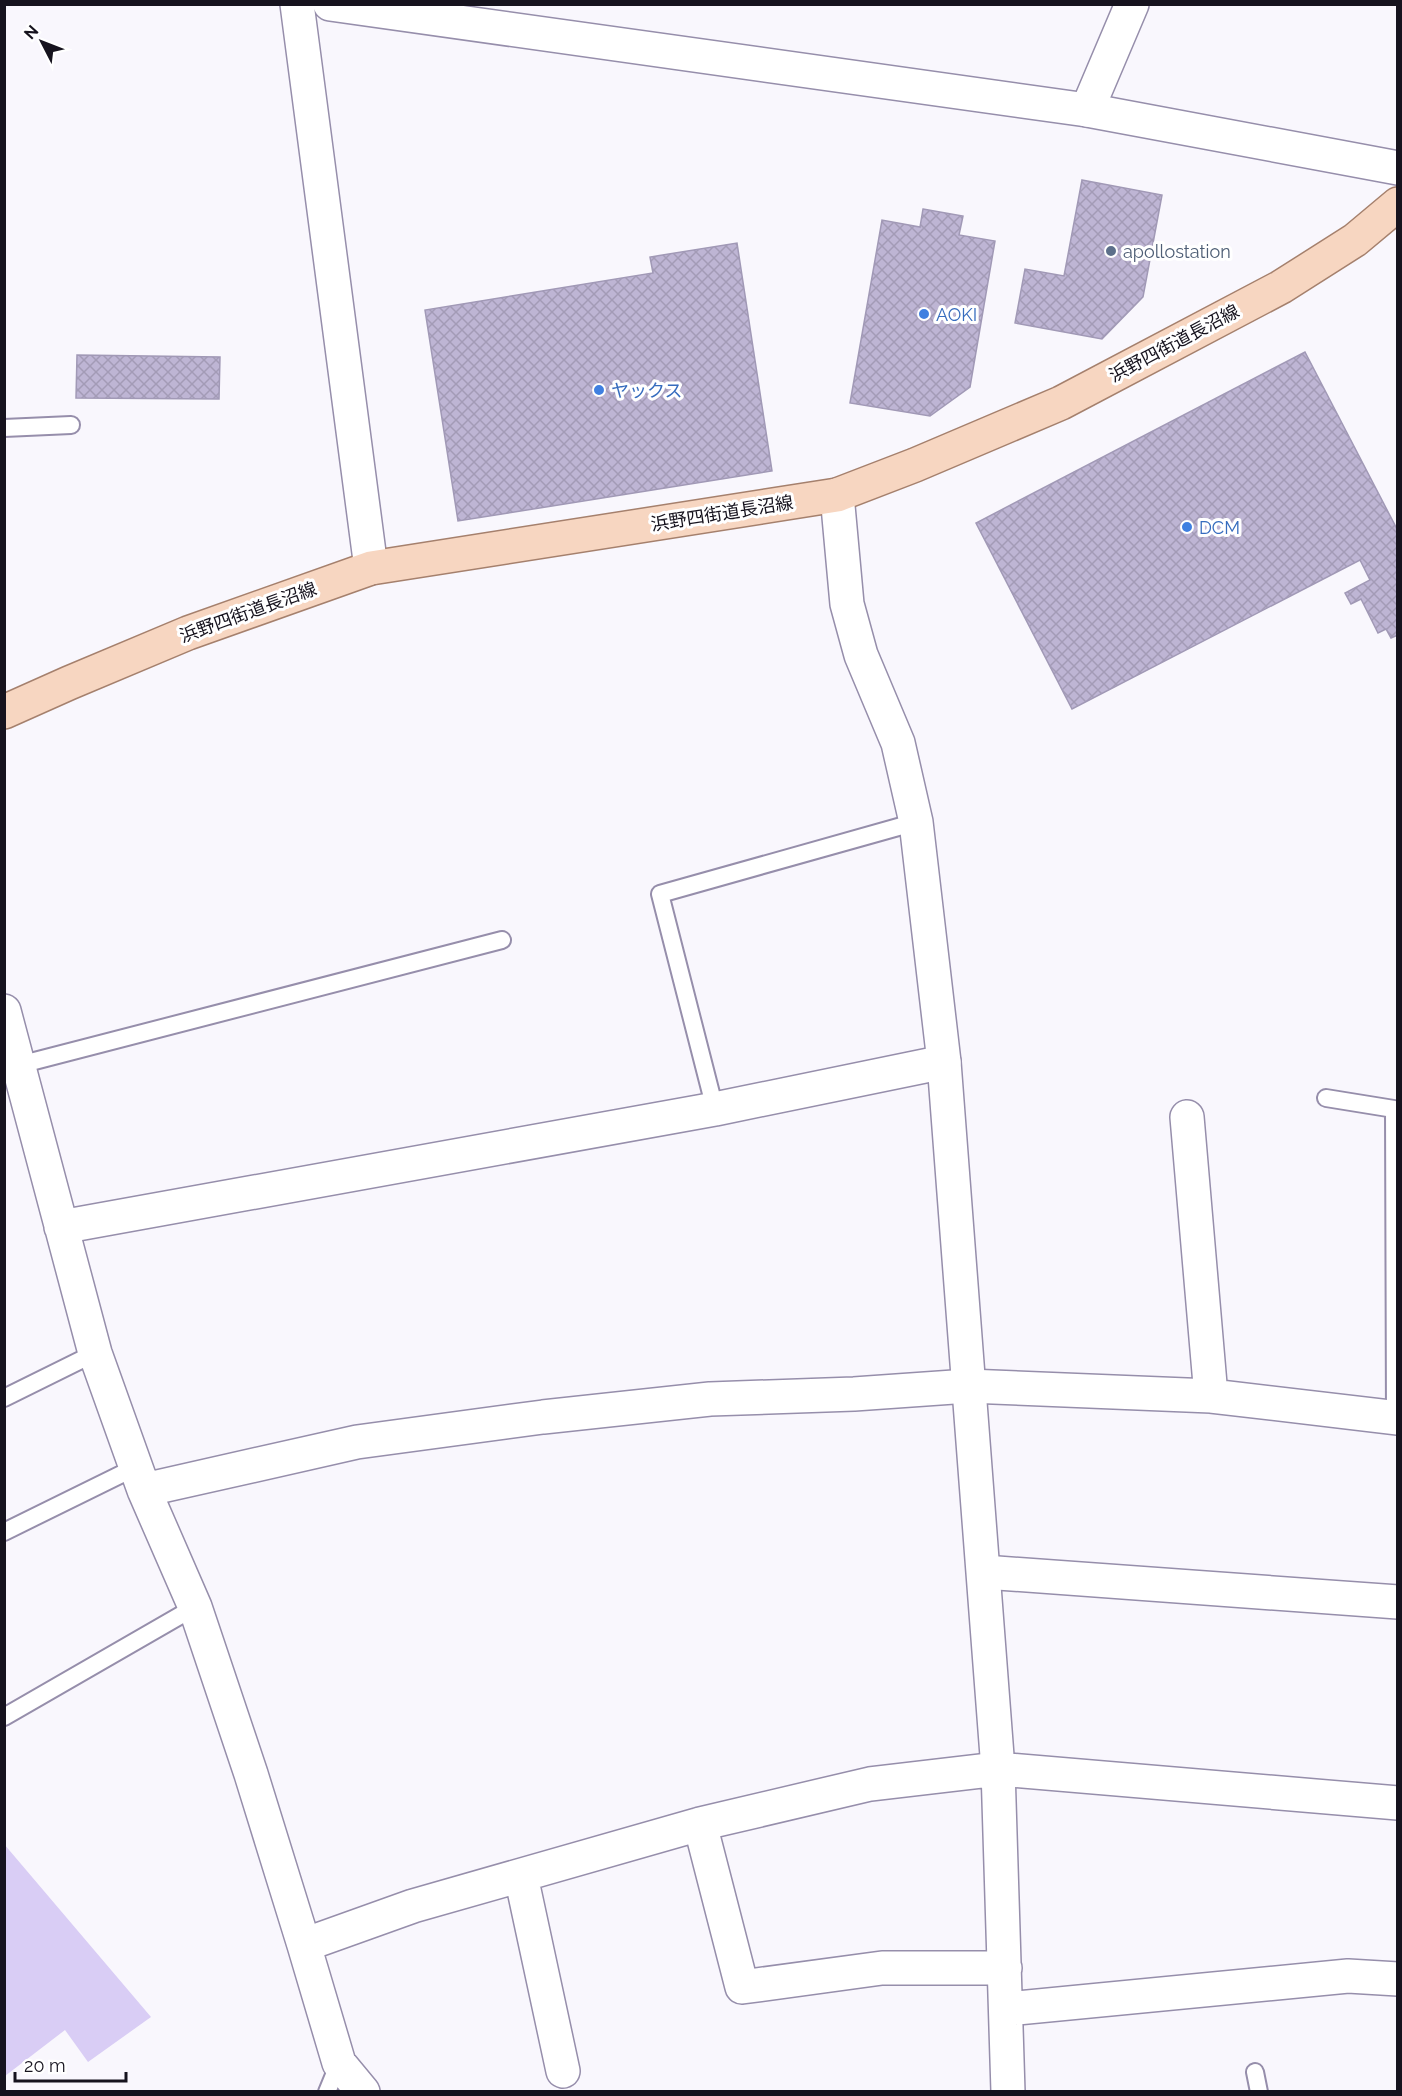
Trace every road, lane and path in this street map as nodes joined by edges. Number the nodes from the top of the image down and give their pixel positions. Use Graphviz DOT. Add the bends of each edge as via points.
graph roads {
  1 [pos="297,4"];
  2 [pos="330,4"];
  3 [pos="1132,4"];
  4 [pos="1087,110"];
  5 [pos="1398,168"];
  6 [pos="1398,204"];
  7 [pos="70,425"];
  8 [pos="4,428"];
  9 [pos="837,495"];
  10 [pos="371,568"];
  11 [pos="4,712"];
  12 [pos="916,822"];
  13 [pos="502,940"];
  14 [pos="4,1011"];
  15 [pos="944,1062"];
  16 [pos="19,1065"];
  17 [pos="1326,1098"];
  18 [pos="715,1109"];
  19 [pos="1187,1117"];
  20 [pos="61,1227"];
  21 [pos="95,1353"];
  22 [pos="968,1386"];
  23 [pos="1211,1396"];
  24 [pos="4,1398"];
  25 [pos="1396,1418"];
  26 [pos="140,1479"];
  27 [pos="4,1532"];
  28 [pos="984,1572"];
  29 [pos="1398,1602"];
  30 [pos="195,1607"];
  31 [pos="4,1717"];
  32 [pos="998,1769"];
  33 [pos="1398,1803"];
  34 [pos="700,1824"];
  35 [pos="521,1876"];
  36 [pos="304,1945"];
  37 [pos="1005,1968"];
  38 [pos="1398,1979"];
  39 [pos="1006,2009"];
  40 [pos="563,2071"];
  41 [pos="1255,2072"];
  42 [pos="333,2077"];
  43 [pos="363,2091"];
  44 [pos="1008,2091"];
  45 [pos="1259,2091"];
  1 -- 10 [label="street"];
  2 -- 4 [label="street"];
  3 -- 4 [label="street"];
  4 -- 5 [label="street"];
  6 -- 9 [label="main road, 浜野四街道長沼線" via="1354,240 1281,287 1061,403"];
  7 -- 8 [label="lane"];
  9 -- 10 [label="main road, 浜野四街道長沼線"];
  9 -- 12 [label="street" via="847,604 861,656 898,743"];
  10 -- 11 [label="main road, 浜野四街道長沼線" via="188,633"];
  12 -- 15 [label="street"];
  12 -- 18 [label="lane" via="660,894"];
  13 -- 16 [label="lane"];
  14 -- 16 [label="street"];
  15 -- 18 [label="street"];
  15 -- 22 [label="street"];
  16 -- 20 [label="street"];
  17 -- 25 [label="lane" via="1394,1109"];
  18 -- 20 [label="street"];
  19 -- 23 [label="street"];
  20 -- 21 [label="street"];
  21 -- 24 [label="lane"];
  21 -- 26 [label="street"];
  22 -- 23 [label="street"];
  22 -- 26 [label="street" via="710,1399 543,1417 357,1442"];
  22 -- 28 [label="street"];
  23 -- 25 [label="street"];
  26 -- 27 [label="lane"];
  26 -- 30 [label="street"];
  28 -- 29 [label="street"];
  28 -- 32 [label="street"];
  30 -- 31 [label="lane"];
  30 -- 36 [label="street"];
  32 -- 33 [label="street"];
  32 -- 34 [label="street" via="870,1785"];
  32 -- 37 [label="street"];
  34 -- 35 [label="street"];
  34 -- 37 [label="street" via="742,1987 882,1968"];
  35 -- 36 [label="street" via="413,1906"];
  35 -- 40 [label="street"];
  36 -- 42 [label="street"];
  37 -- 39 [label="street"];
  38 -- 39 [label="street" via="1348,1976"];
  39 -- 44 [label="street"];
  41 -- 45 [label="lane"];
  42 -- 43 [label="street"];
}
